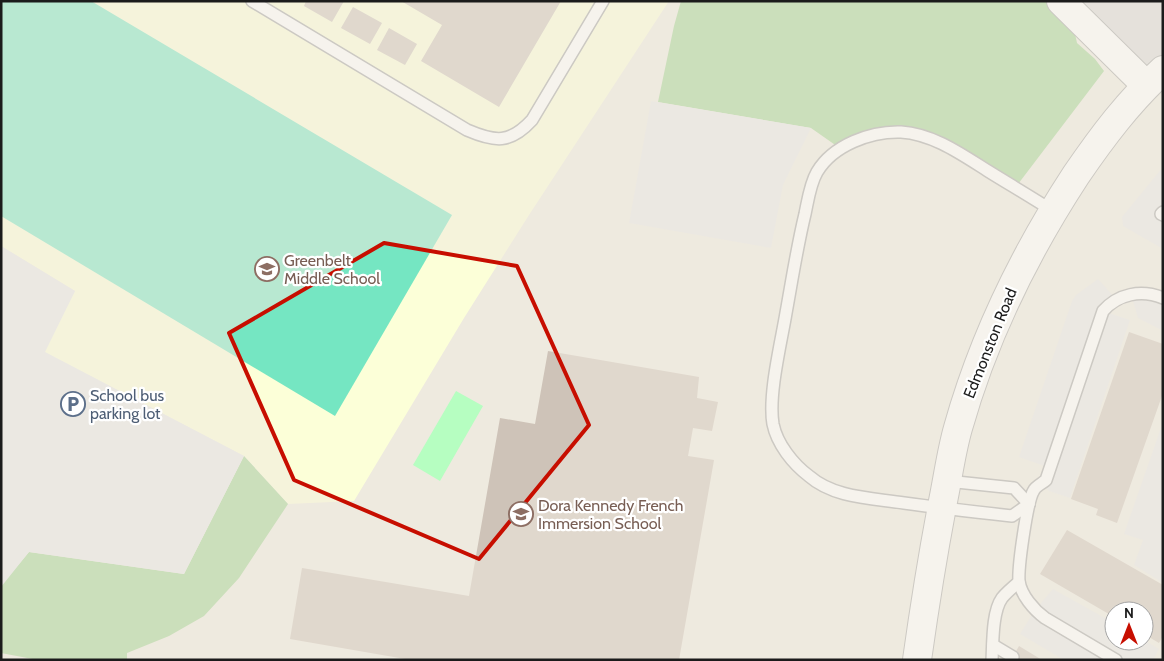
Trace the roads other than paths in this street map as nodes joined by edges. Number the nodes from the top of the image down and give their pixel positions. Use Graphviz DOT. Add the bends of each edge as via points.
graph roads {
  1 [pos="252,1"];
  2 [pos="603,1"];
  3 [pos="1061,1"];
  4 [pos="1155,78"];
  5 [pos="1053,211"];
  6 [pos="1163,298"];
  7 [pos="947,480"];
  8 [pos="1029,504"];
  9 [pos="942,508"];
  10 [pos="1019,582"];
  11 [pos="993,645"];
  12 [pos="1013,657"];
  13 [pos="917,660"];
  14 [pos="992,660"];
  15 [pos="1116,660"];
  1 -- 2 [label="lane" via="467,130 498,140 525,128 532,120"];
  3 -- 4 [label="street"];
  4 -- 5 [label="street, Edmonston Road" via="1103,135"];
  5 -- 7 [label="street, Edmonston Road" via="1012,287 990,337 957,430"];
  5 -- 9 [label="lane" via="944,145 902,132 868,136 841,149 817,172 810,190 776,370 772,409 779,440 791,459 810,477 831,490"];
  6 -- 8 [label="lane" via="1131,294 1110,303 1103,311 1046,480 1035,488"];
  7 -- 8 [label="lane" via="1014,488"];
  7 -- 9 [label="street, Edmonston Road"];
  8 -- 9 [label="lane" via="1012,516"];
  8 -- 10 [label="lane"];
  9 -- 13 [label="street, Edmonston Road"];
  10 -- 11 [label="lane" via="998,604"];
  10 -- 15 [label="lane" via="1035,610"];
  11 -- 12 [label="lane"];
  11 -- 14 [label="lane"];
}
